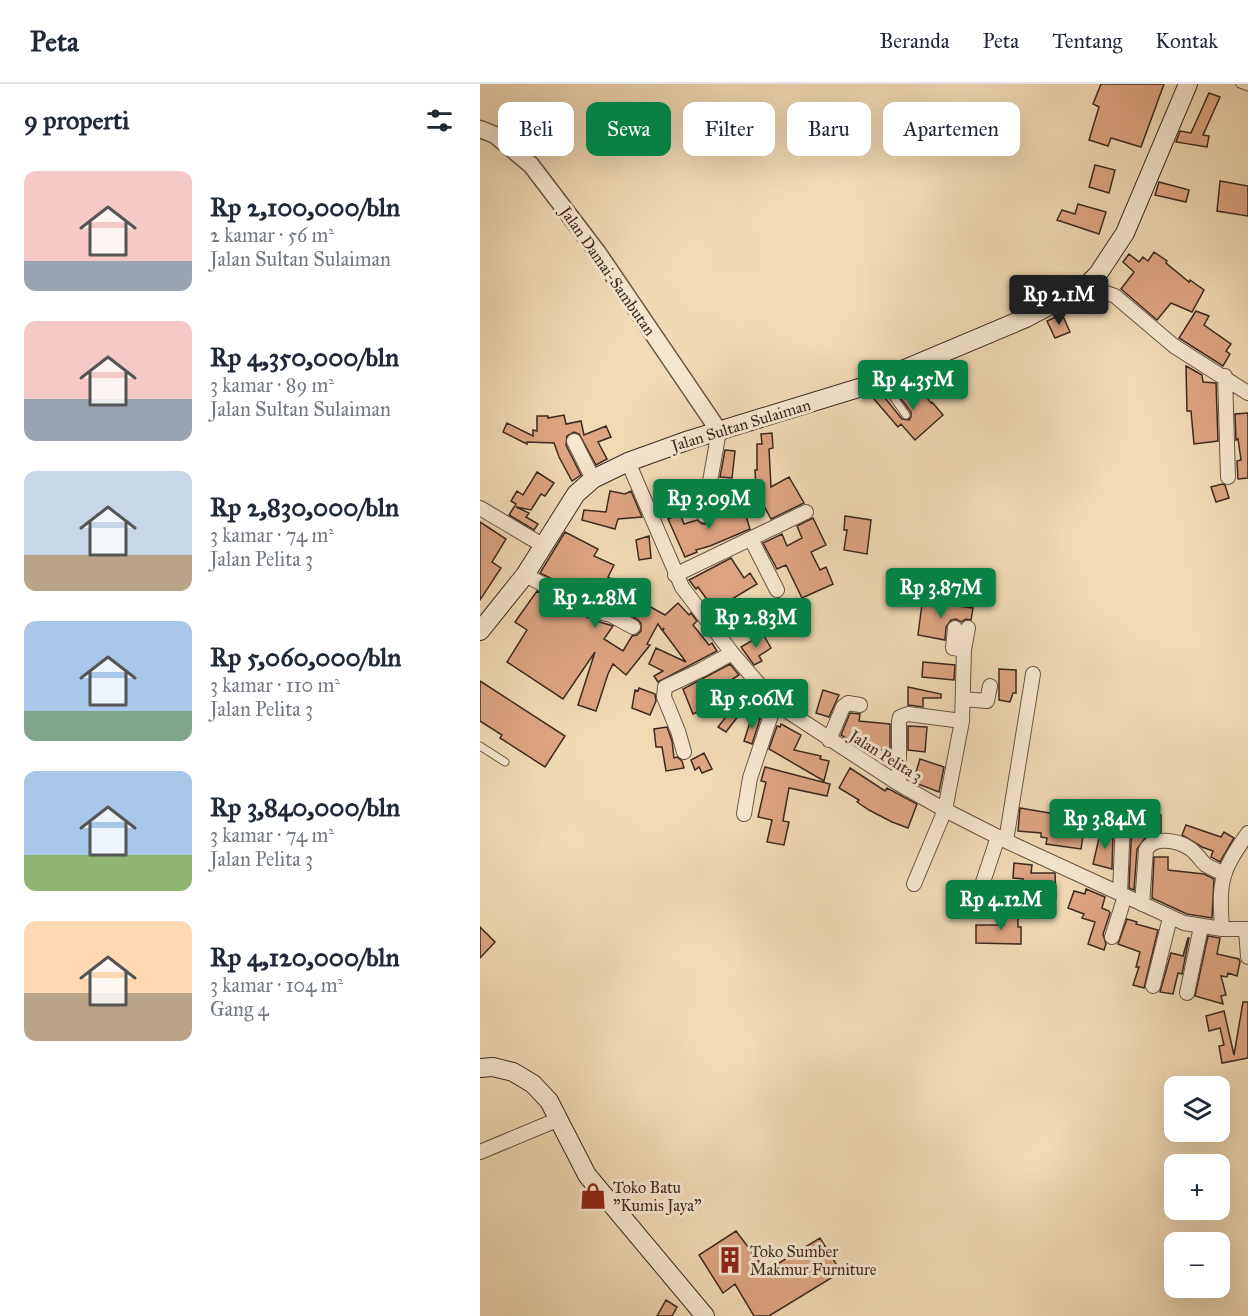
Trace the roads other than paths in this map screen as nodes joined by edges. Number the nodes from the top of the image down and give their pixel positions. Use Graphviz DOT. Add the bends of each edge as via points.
graph roads {
  1 [pos="1188,84"];
  2 [pos="1240,84"];
  3 [pos="1248,87"];
  4 [pos="480,129"];
  5 [pos="1086,286"];
  6 [pos="1225,376"];
  7 [pos="881,379"];
  8 [pos="1248,393"];
  9 [pos="906,415"];
  10 [pos="719,431"];
  11 [pos="574,441"];
  12 [pos="628,462"];
  13 [pos="1228,477"];
  14 [pos="593,479"];
  15 [pos="480,508"];
  16 [pos="806,512"];
  17 [pos="704,515"];
  18 [pos="751,539"];
  19 [pos="544,546"];
  20 [pos="525,575"];
  21 [pos="675,575"];
  22 [pos="777,590"];
  23 [pos="633,627"];
  24 [pos="962,628"];
  25 [pos="480,631"];
  26 [pos="732,653"];
  27 [pos="1033,674"];
  28 [pos="990,686"];
  29 [pos="963,699"];
  30 [pos="775,703"];
  31 [pos="860,705"];
  32 [pos="962,721"];
  33 [pos="829,740"];
  34 [pos="480,746"];
  35 [pos="684,752"];
  36 [pos="505,762"];
  37 [pos="899,784"];
  38 [pos="945,810"];
  39 [pos="744,814"];
  40 [pos="1123,819"];
  41 [pos="1248,833"];
  42 [pos="1002,839"];
  43 [pos="1223,873"];
  44 [pos="914,884"];
  45 [pos="981,888"];
  46 [pos="1123,895"];
  47 [pos="1142,904"];
  48 [pos="1170,918"];
  49 [pos="1201,927"];
  50 [pos="1222,929"];
  51 [pos="1247,930"];
  52 [pos="1112,937"];
  53 [pos="1248,957"];
  54 [pos="1153,986"];
  55 [pos="1187,993"];
  56 [pos="480,1068"];
  57 [pos="560,1119"];
  58 [pos="480,1152"];
  59 [pos="705,1316"];
  1 -- 5 [label="main road, Jalan Sultan Sulaiman" via="1125,233"];
  2 -- 3 [label="lane"];
  4 -- 10 [label="street, Jalan Damai-Sambutan" via="495,135 531,165 598,253"];
  5 -- 6 [label="street" via="1114,296 1174,346"];
  5 -- 7 [label="main road, Jalan Sultan Sulaiman" via="1026,318"];
  6 -- 8 [label="street"];
  6 -- 13 [label="street"];
  7 -- 9 [label="lane"];
  7 -- 10 [label="main road, Jalan Sultan Sulaiman"];
  10 -- 12 [label="main road, Jalan Sultan Sulaiman"];
  10 -- 17 [label="street"];
  11 -- 14 [label="street"];
  12 -- 14 [label="main road, Jalan Sultan Sulaiman"];
  12 -- 21 [label="street, Jalan Pelita 3"];
  14 -- 19 [label="main road, Jalan Sultan Sulaiman" via="576,494"];
  15 -- 19 [label="street"];
  16 -- 18 [label="street"];
  18 -- 21 [label="street"];
  18 -- 22 [label="street"];
  19 -- 20 [label="main road, Jalan Sultan Sulaiman"];
  20 -- 23 [label="street"];
  20 -- 25 [label="main road, Jalan Sultan Sulaiman"];
  21 -- 26 [label="street, Jalan Pelita 3"];
  24 -- 29 [label="street"];
  26 -- 30 [label="street, Jalan Pelita 3"];
  26 -- 35 [label="street" via="665,687 664,697"];
  27 -- 42 [label="street"];
  28 -- 29 [label="street" via="987,700"];
  29 -- 32 [label="street"];
  30 -- 33 [label="street, Jalan Pelita 3"];
  30 -- 39 [label="street" via="750,778"];
  31 -- 33 [label="street" via="843,707"];
  32 -- 37 [label="street" via="908,714 900,717"];
  32 -- 38 [label="street"];
  33 -- 37 [label="street, Jalan Pelita 3"];
  34 -- 36 [label="lane"];
  37 -- 38 [label="street, Jalan Pelita 3"];
  38 -- 42 [label="street, Jalan Pelita 3"];
  38 -- 44 [label="street"];
  40 -- 46 [label="street"];
  41 -- 43 [label="street"];
  42 -- 45 [label="street"];
  42 -- 46 [label="street, Jalan Pelita 3"];
  43 -- 47 [label="street" via="1205,864 1188,847 1154,841 1146,850"];
  43 -- 50 [label="street"];
  46 -- 47 [label="street, Jalan Pelita 3"];
  46 -- 52 [label="street"];
  47 -- 48 [label="street, Jalan Pelita 3"];
  48 -- 49 [label="street, Jalan Pelita 3"];
  48 -- 54 [label="street"];
  49 -- 50 [label="street, Jalan Pelita 3"];
  49 -- 55 [label="street"];
  50 -- 51 [label="street, Jalan Pelita 3"];
  51 -- 53 [label="street"];
  56 -- 57 [label="main road" via="513,1072 533,1084"];
  57 -- 58 [label="street"];
  57 -- 59 [label="main road" via="587,1175"];
}
